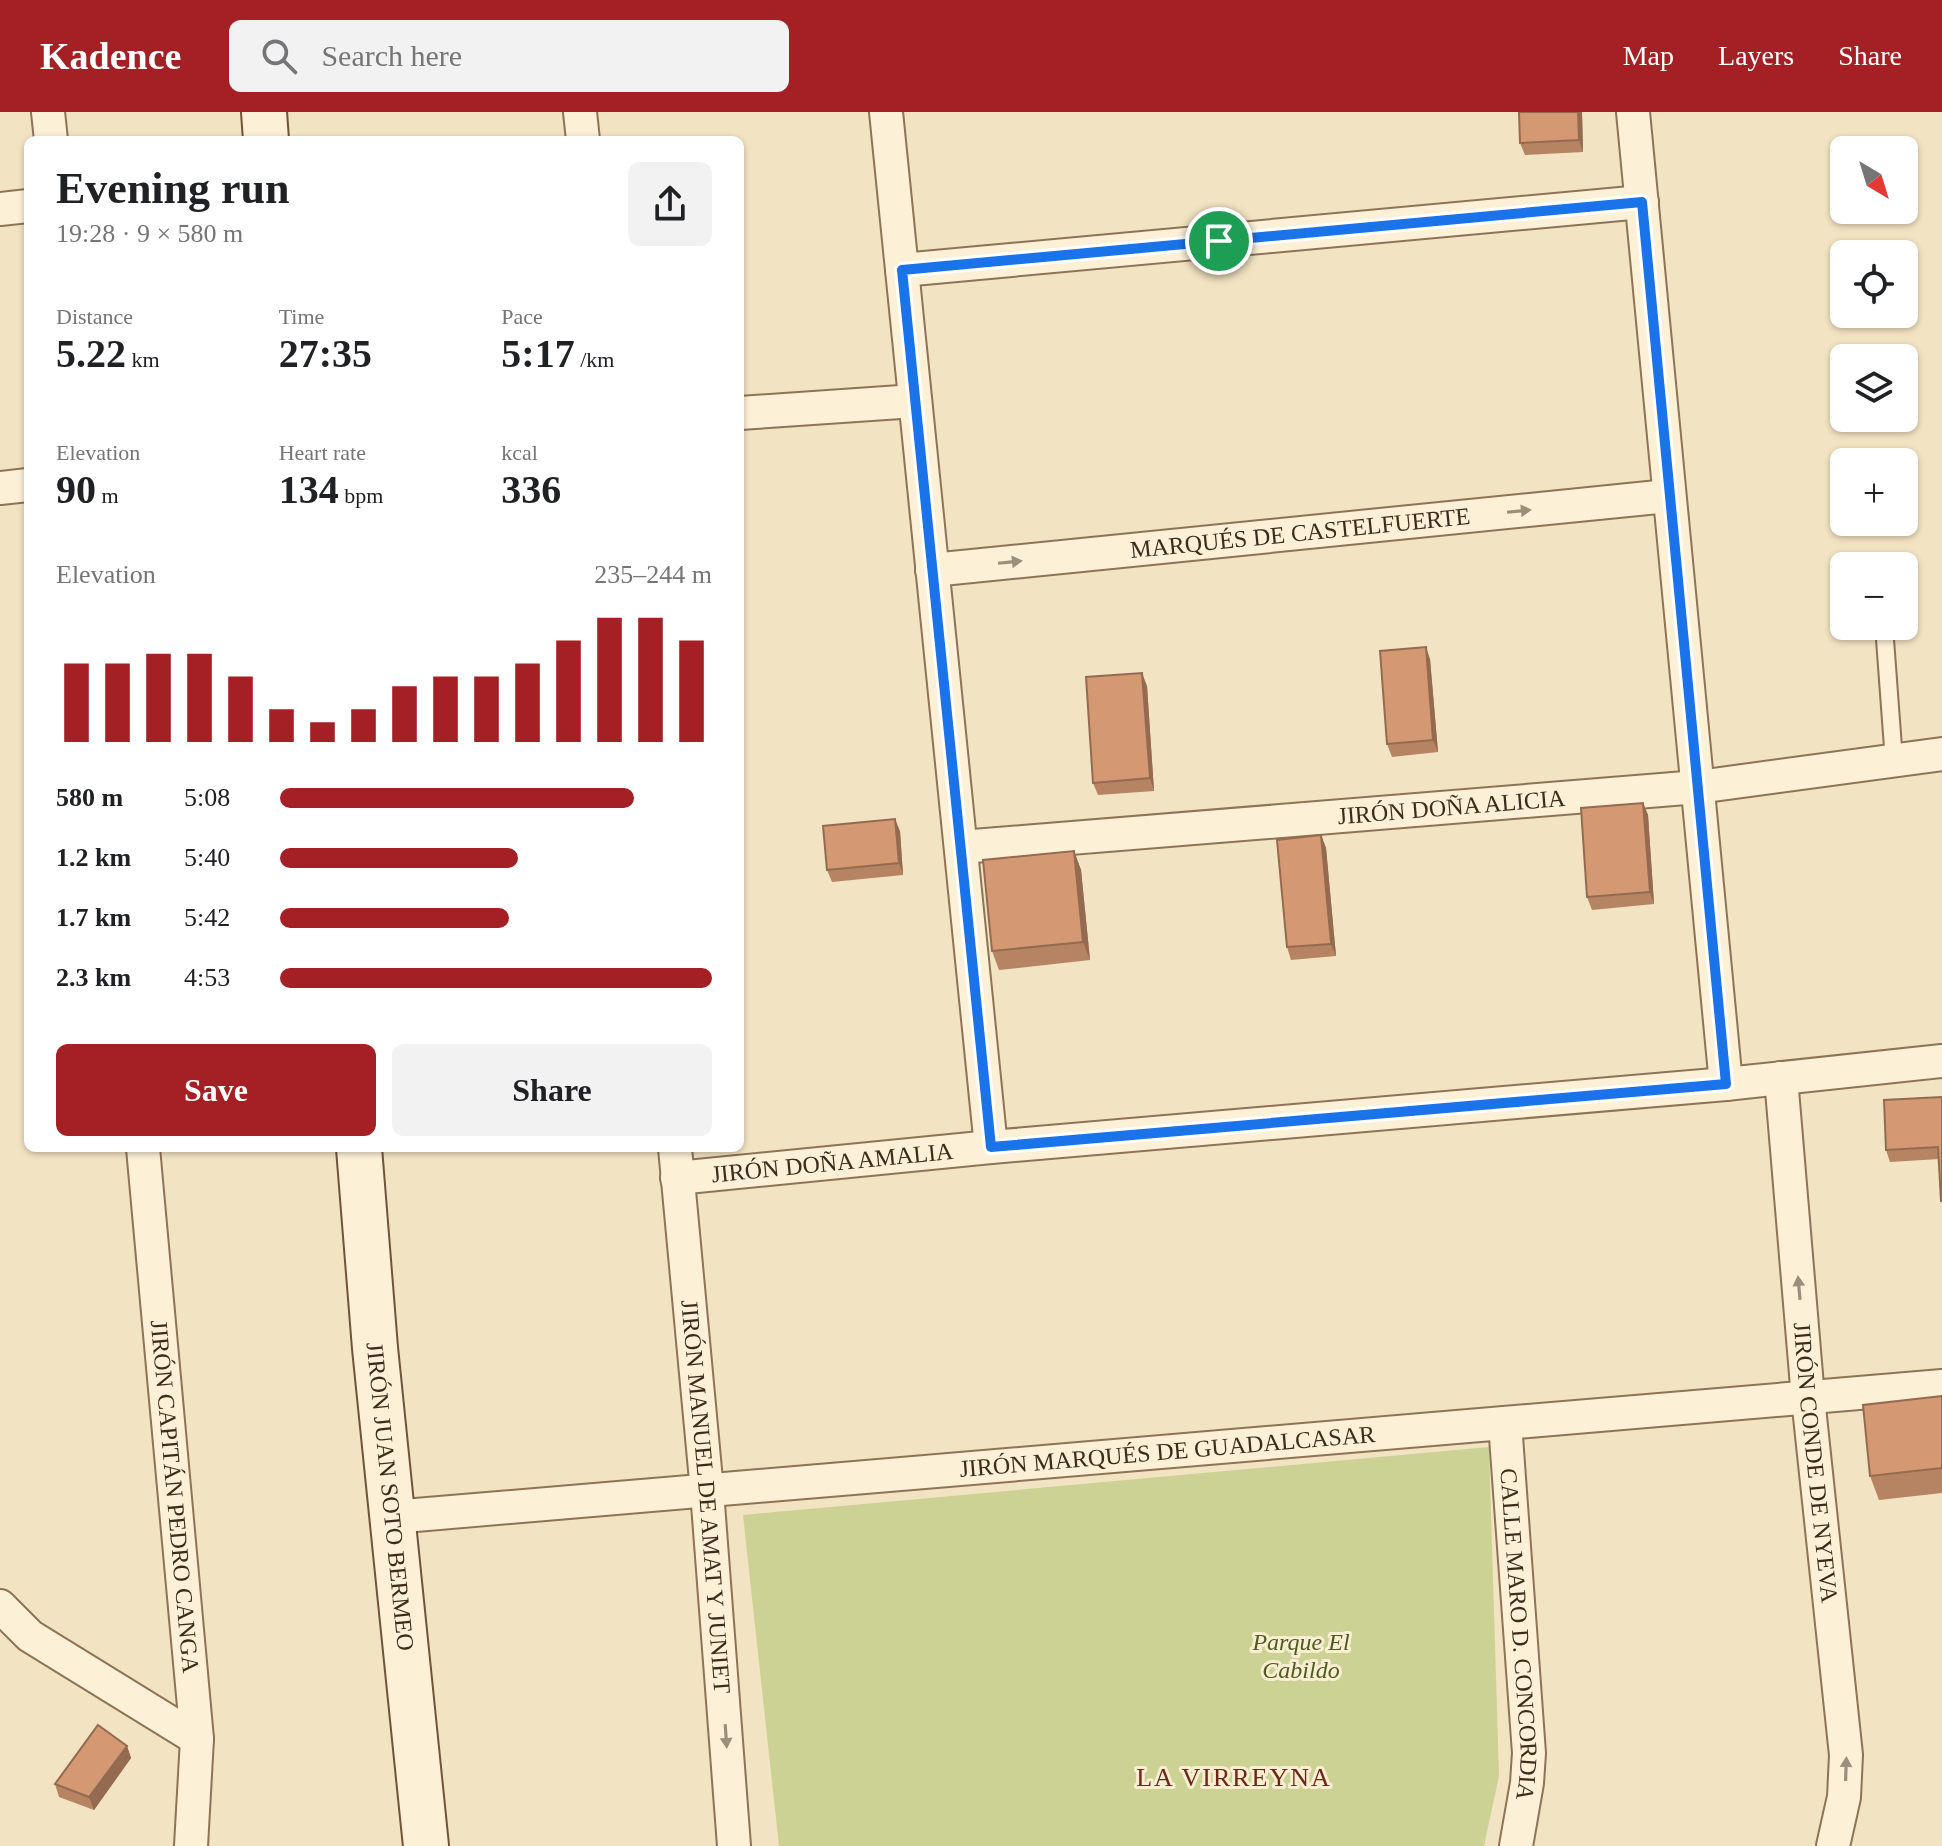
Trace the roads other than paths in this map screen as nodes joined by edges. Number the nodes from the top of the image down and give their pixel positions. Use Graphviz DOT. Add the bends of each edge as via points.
graph roads {
  1 [pos="48,112"];
  2 [pos="264,112"];
  3 [pos="580,112"];
  4 [pos="886,112"];
  5 [pos="1633,112"];
  6 [pos="51,136"];
  7 [pos="266,136"];
  8 [pos="583,136"];
  9 [pos="1642,202"];
  10 [pos="24,206"];
  11 [pos="0,209"];
  12 [pos="902,270"];
  13 [pos="915,401"];
  14 [pos="744,413"];
  15 [pos="24,485"];
  16 [pos="0,488"];
  17 [pos="1668,496"];
  18 [pos="932,570"];
  19 [pos="1885,640"];
  20 [pos="1942,754"];
  21 [pos="1894,761"];
  22 [pos="1698,787"];
  23 [pos="961,847"];
  24 [pos="1942,1061"];
  25 [pos="1781,1078"];
  26 [pos="1726,1084"];
  27 [pos="991,1147"];
  28 [pos="143,1152"];
  29 [pos="359,1152"];
  30 [pos="676,1163"];
  31 [pos="1942,1386"];
  32 [pos="1808,1398"];
  33 [pos="1505,1423"];
  34 [pos="707,1491"];
  35 [pos="392,1517"];
  36 [pos="0,1606"];
  37 [pos="197,1739"];
  38 [pos="191,1846"];
  39 [pos="426,1846"];
  40 [pos="734,1846"];
  41 [pos="1516,1846"];
  42 [pos="1833,1846"];
  1 -- 6 [label="street"];
  2 -- 7 [label="street"];
  3 -- 8 [label="street"];
  4 -- 12 [label="street"];
  5 -- 9 [label="street"];
  9 -- 12 [label="street"];
  9 -- 17 [label="street"];
  10 -- 11 [label="street"];
  12 -- 13 [label="street"];
  13 -- 14 [label="street"];
  13 -- 18 [label="street"];
  15 -- 16 [label="street"];
  18 -- 17 [label="street, MARQUÉS DE CASTELFUERTE, one-way"];
  17 -- 22 [label="street"];
  18 -- 23 [label="street"];
  19 -- 21 [label="lane"];
  20 -- 21 [label="street, JIRÓN DOÑA ALICIA"];
  21 -- 22 [label="street, JIRÓN DOÑA ALICIA"];
  22 -- 23 [label="street, JIRÓN DOÑA ALICIA"];
  22 -- 26 [label="street"];
  23 -- 27 [label="street"];
  24 -- 25 [label="street, JIRÓN DOÑA AMALIA"];
  25 -- 26 [label="street, JIRÓN DOÑA AMALIA"];
  32 -- 25 [label="street, JIRÓN CONDE DE NYEVA, one-way"];
  26 -- 27 [label="street, JIRÓN DOÑA AMALIA"];
  27 -- 30 [label="street, JIRÓN DOÑA AMALIA"];
  28 -- 37 [label="street, JIRÓN CAPITÁN PEDRO CANGA"];
  29 -- 35 [label="street, JIRÓN JUAN SOTO BERMEO"];
  30 -- 34 [label="street, JIRÓN MANUEL DE AMAT Y JUNIET"];
  31 -- 32 [label="street, JIRÓN MARQUÉS DE GUADALCASAR"];
  32 -- 33 [label="street, JIRÓN MARQUÉS DE GUADALCASAR"];
  42 -- 32 [label="street, JIRÓN CONDE DE NYEVA, one-way" via="1846,1755"];
  33 -- 34 [label="street, JIRÓN MARQUÉS DE GUADALCASAR"];
  33 -- 41 [label="street, CALLE MARO D. CONCORDIA" via="1529,1753"];
  34 -- 35 [label="street, JIRÓN MARQUÉS DE GUADALCASAR"];
  34 -- 40 [label="street, JIRÓN MANUEL DE AMAT Y JUNIET, one-way"];
  35 -- 39 [label="street, JIRÓN JUAN SOTO BERMEO"];
  36 -- 37 [label="street" via="30,1636"];
  37 -- 38 [label="street, JIRÓN CAPITÁN PEDRO CANGA"];
}
